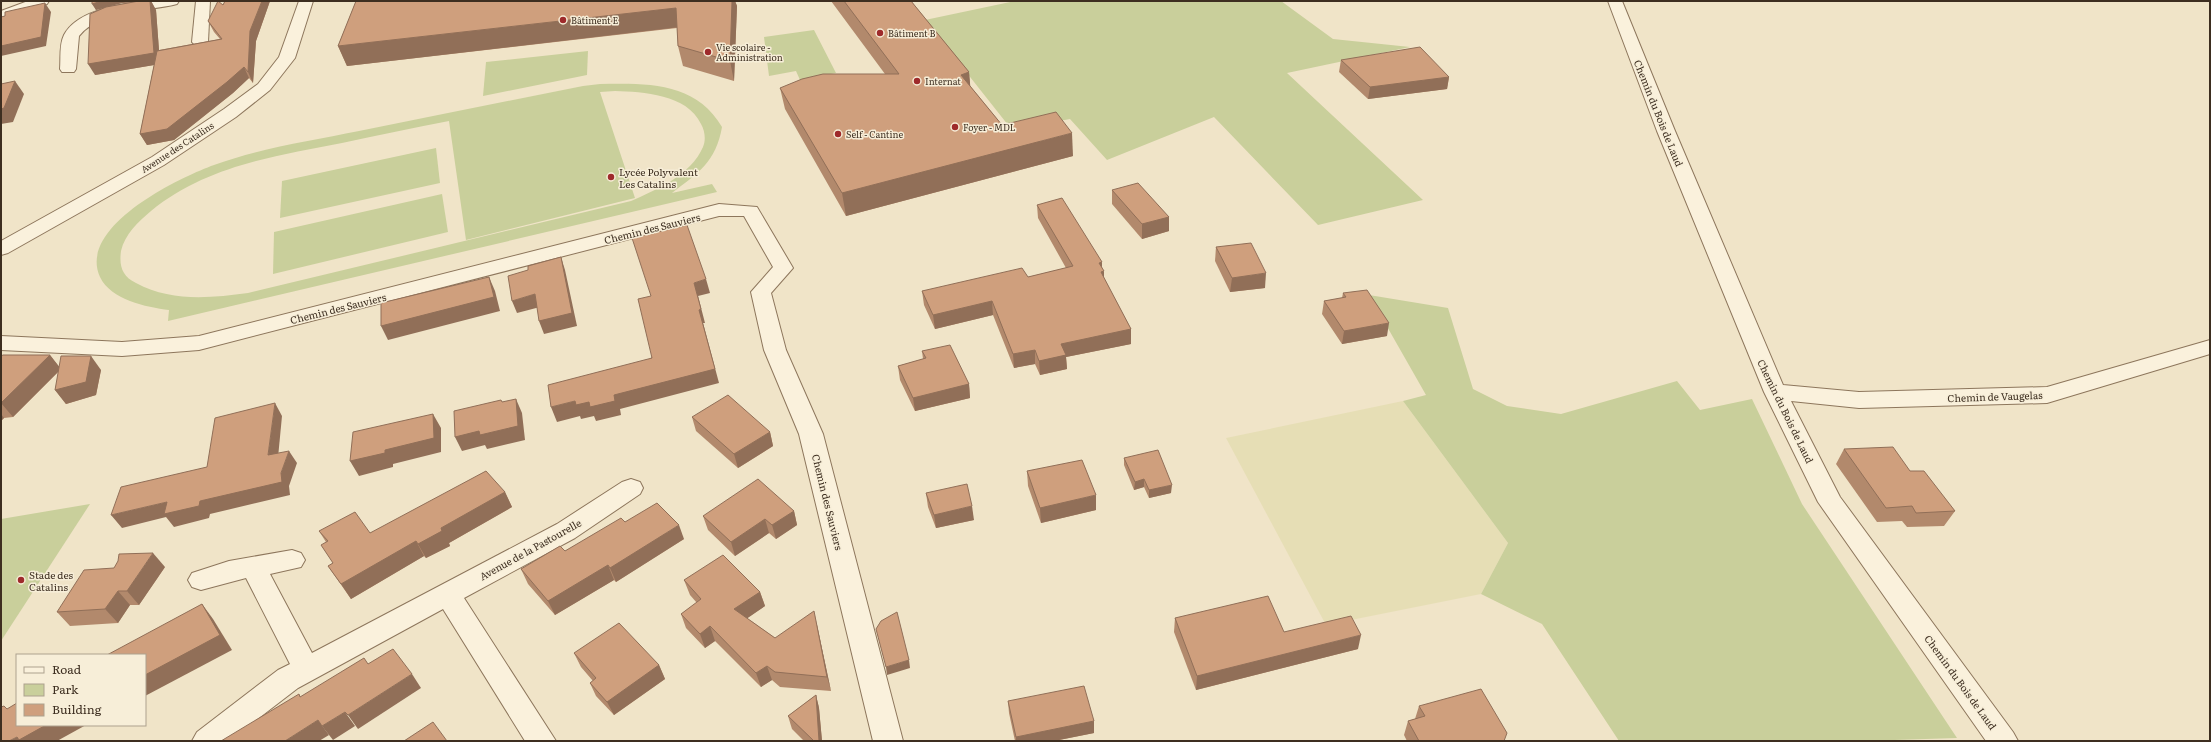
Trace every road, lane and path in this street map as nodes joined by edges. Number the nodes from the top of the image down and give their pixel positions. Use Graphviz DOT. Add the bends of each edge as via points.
graph roads {
  1 [pos="42,1"];
  2 [pos="172,1"];
  3 [pos="204,1"];
  4 [pos="306,1"];
  5 [pos="1615,1"];
  6 [pos="1,16"];
  7 [pos="200,42"];
  8 [pos="68,69"];
  9 [pos="1,249"];
  10 [pos="1,343"];
  11 [pos="2210,347"];
  12 [pos="1775,392"];
  13 [pos="631,488"];
  14 [pos="292,560"];
  15 [pos="254,568"];
  16 [pos="201,580"];
  17 [pos="447,594"];
  18 [pos="307,670"];
  19 [pos="207,741"];
  20 [pos="542,741"];
  21 [pos="888,741"];
  22 [pos="2003,741"];
  1 -- 6 [label="street"];
  2 -- 8 [label="street" via="97,17 78,27 72,36"];
  3 -- 7 [label="street"];
  4 -- 9 [label="street, Avenue des Catalins" via="287,58 264,87 158,161"];
  5 -- 12 [label="street, Chemin du Bois de Laud" via="1666,131"];
  10 -- 21 [label="street, Chemin des Sauviers" via="122,349 199,343 719,210 750,211 783,268 761,292 775,350 810,434"];
  11 -- 12 [label="street, Chemin de Vaugelas" via="2047,395 1859,400"];
  12 -- 22 [label="street, Chemin du Bois de Laud" via="1830,502"];
  13 -- 17 [label="street, Avenue de la Pastourelle" via="566,531"];
  14 -- 15 [label="street"];
  15 -- 16 [label="street" via="229,571"];
  15 -- 18 [label="street"];
  17 -- 18 [label="street, Avenue de la Pastourelle"];
  17 -- 20 [label="street"];
  18 -- 19 [label="street, Avenue de la Pastourelle" via="288,679"];
}
